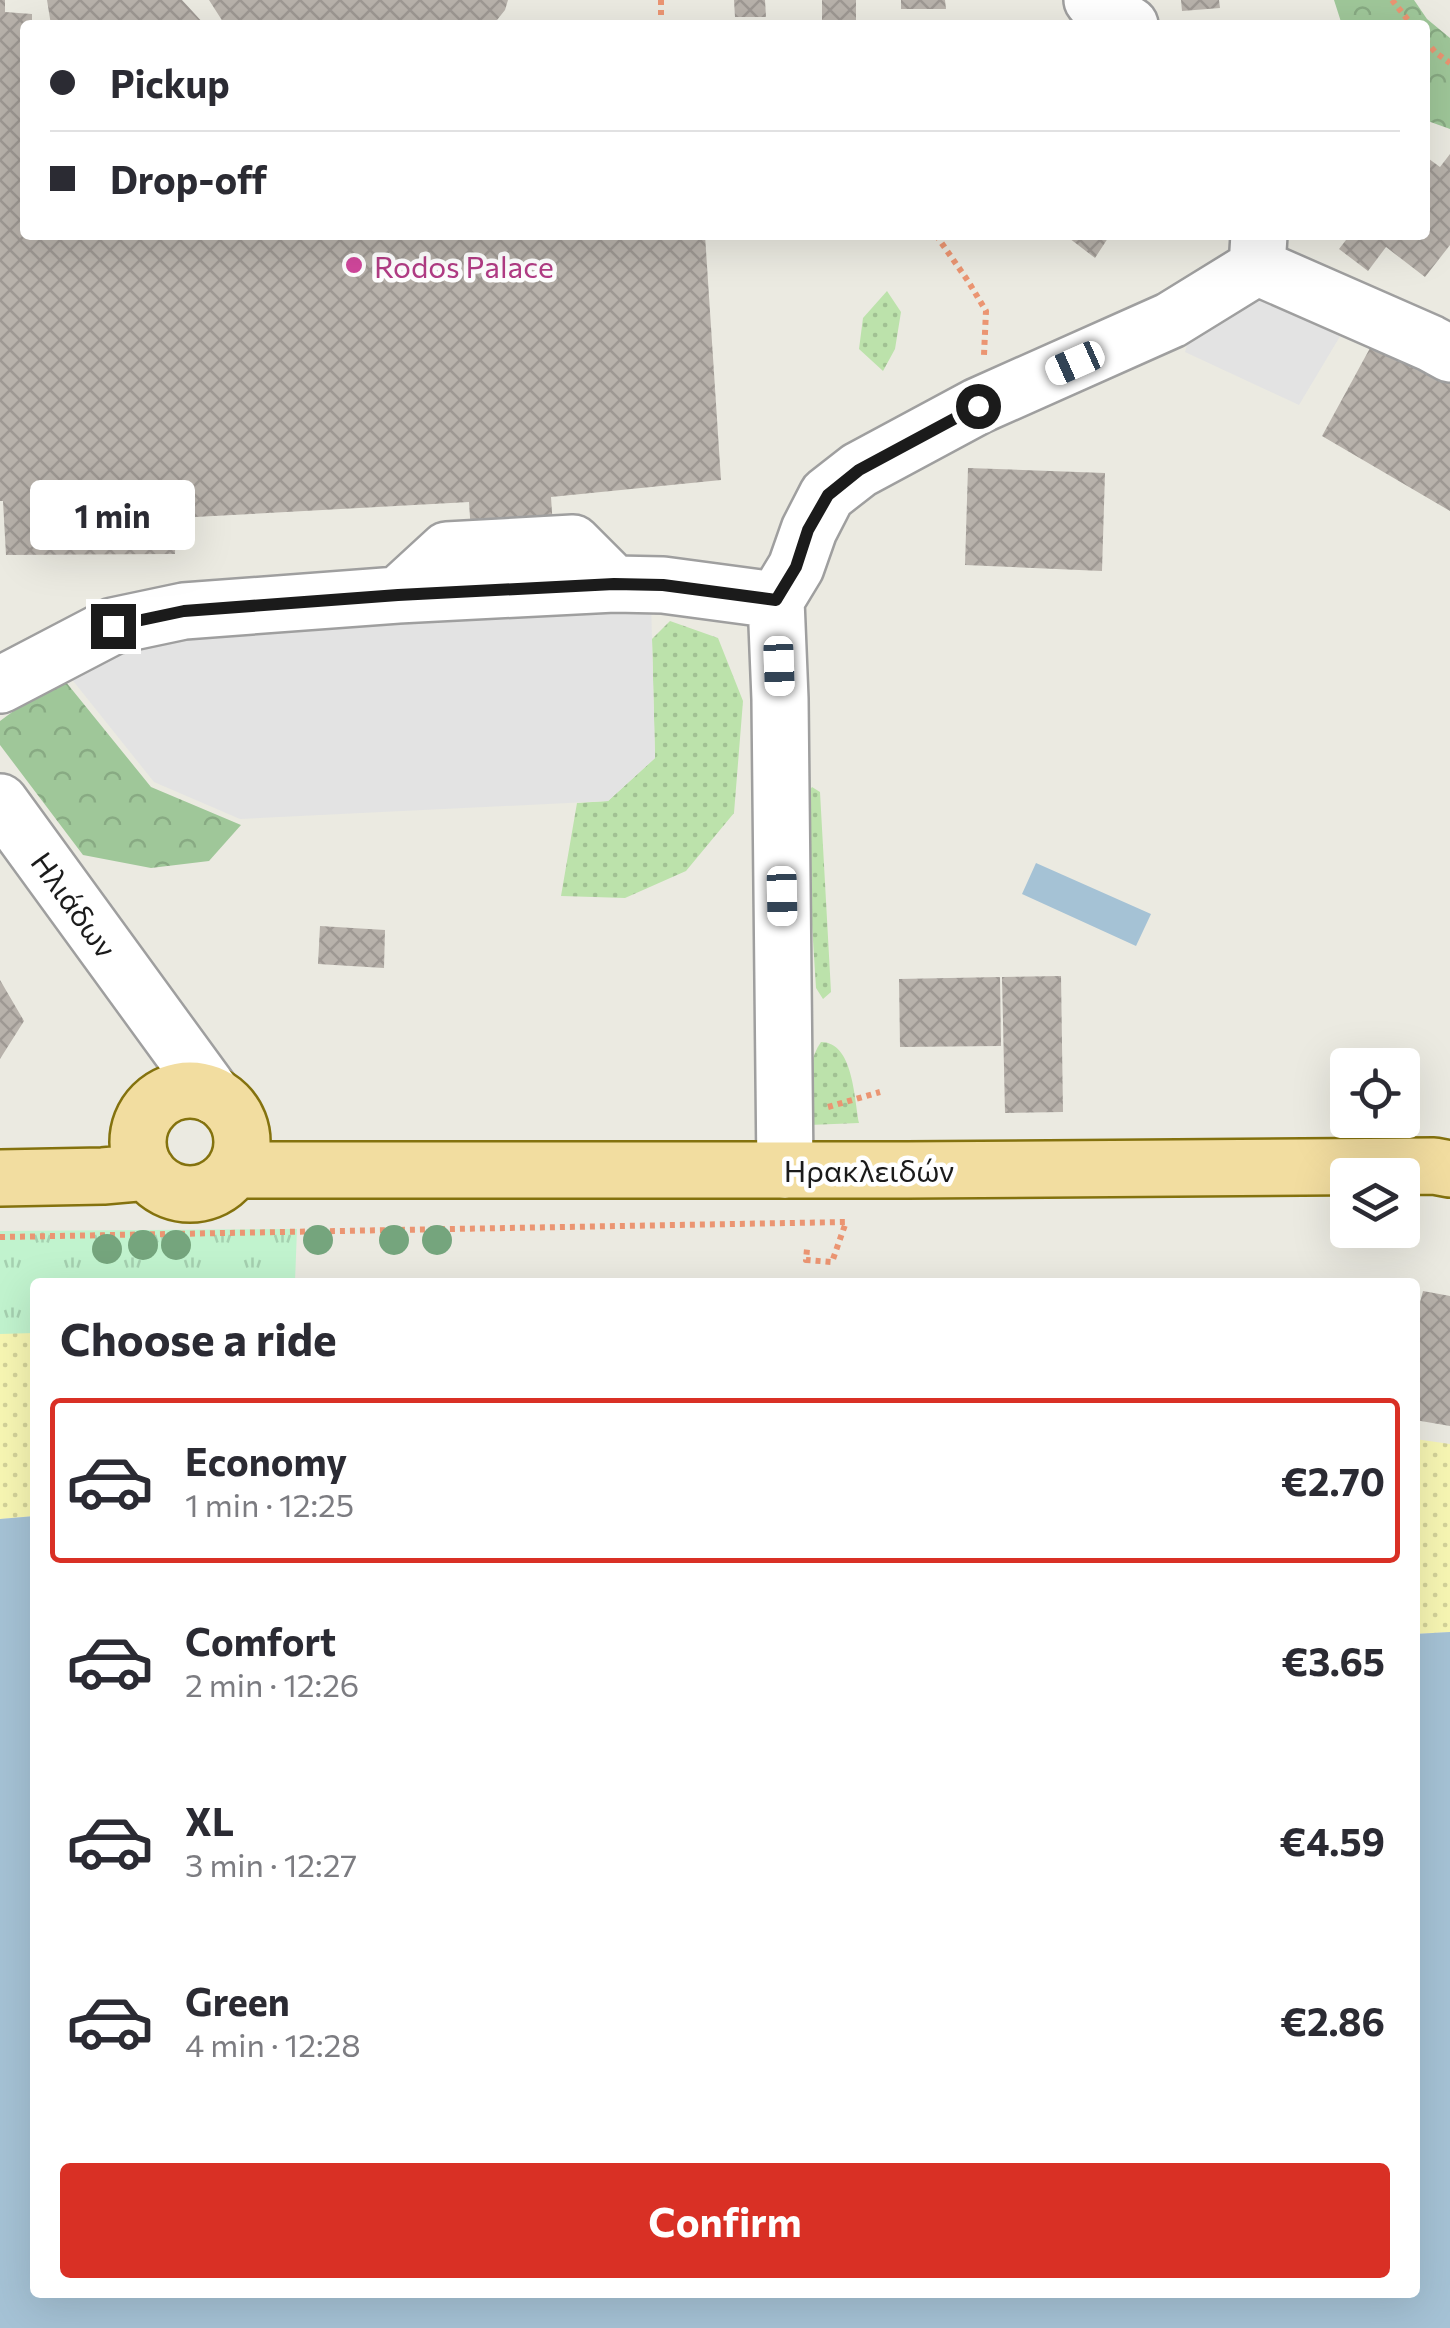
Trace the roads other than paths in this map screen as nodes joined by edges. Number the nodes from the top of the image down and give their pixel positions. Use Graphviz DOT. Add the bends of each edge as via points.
graph roads {
  1 [pos="1092,0"];
  2 [pos="1121,20"];
  3 [pos="1258,251"];
  4 [pos="1450,354"];
  5 [pos="776,600"];
  6 [pos="0,685"];
  7 [pos="0,802"];
  8 [pos="178,1141"];
  9 [pos="1450,1169"];
  10 [pos="785,1170"];
  11 [pos="0,1178"];
  1 -- 2 [label="street"];
  3 -- 4 [label="street"];
  3 -- 5 [label="street" via="1171,320 978,406 859,470 828,495"];
  5 -- 6 [label="street" via="614,584 184,611 113,626"];
  5 -- 10 [label="street"];
  7 -- 8 [label="street, Ηλιάδων" via="150,1006"];
  8 -- 10 [label="main road, Ηρακλειδών" via="289,1169"];
  8 -- 11 [label="main road, Ηρακλειδών"];
  9 -- 10 [label="main road, Ηρακλειδών"];
}
